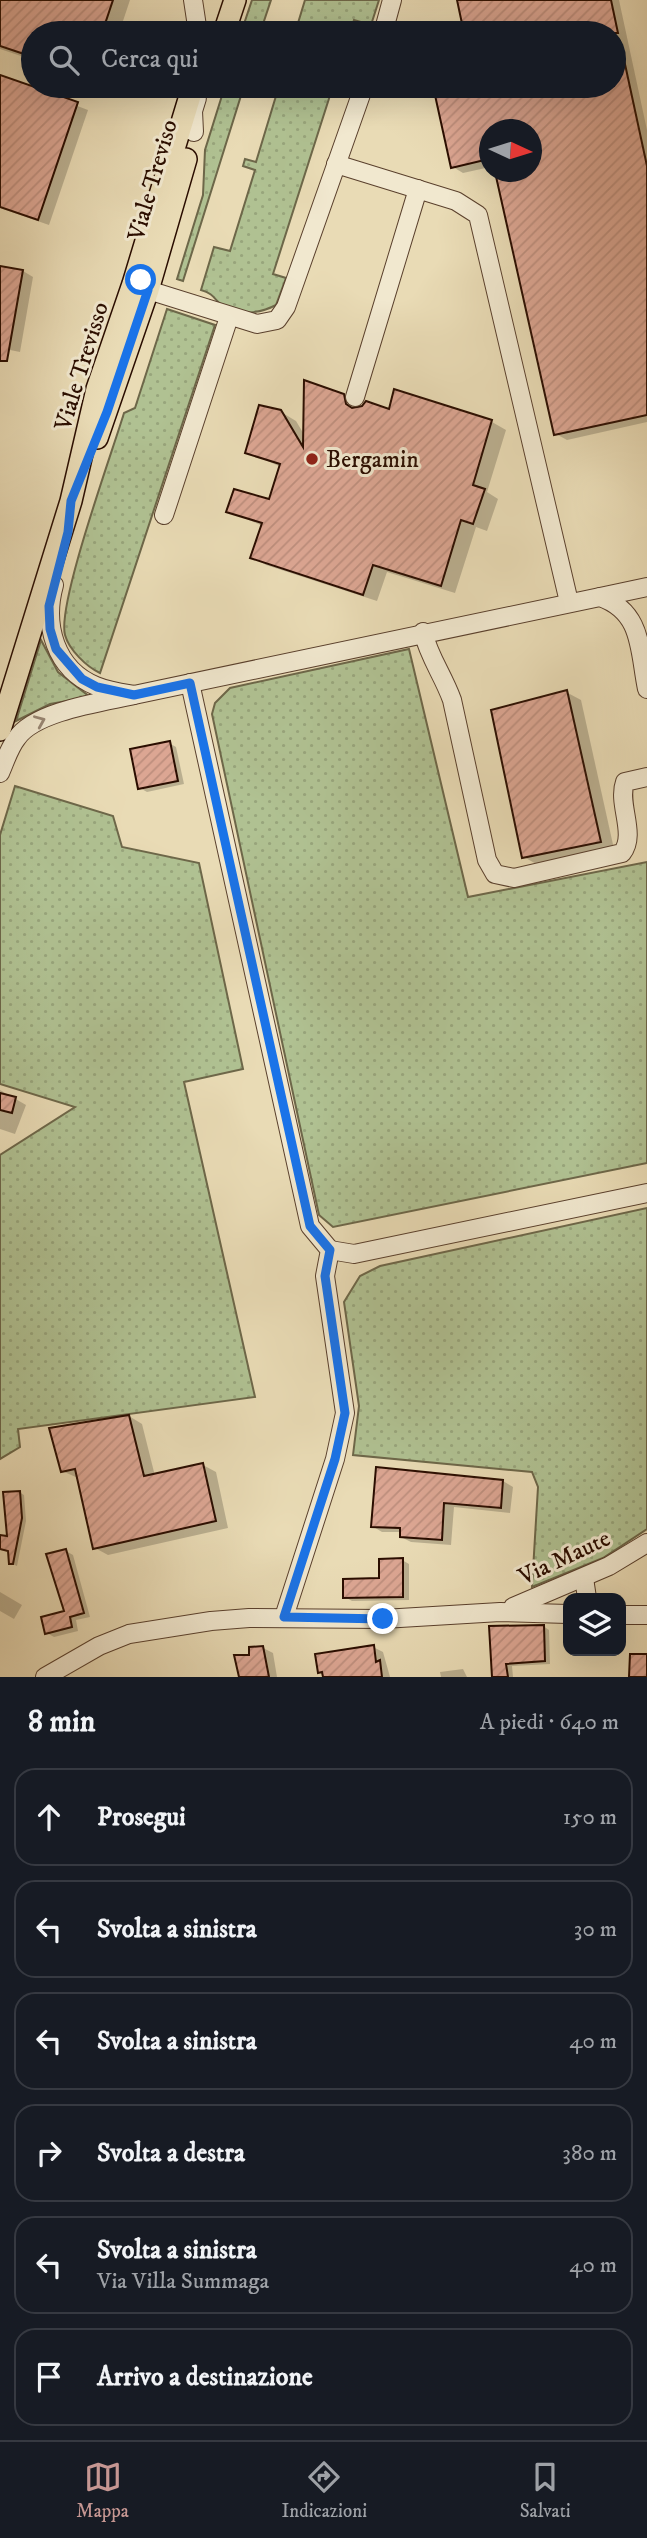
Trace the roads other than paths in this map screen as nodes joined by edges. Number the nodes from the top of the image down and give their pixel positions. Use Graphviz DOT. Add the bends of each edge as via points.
graph roads {
  1 [pos="193,0"];
  2 [pos="220,0"];
  3 [pos="228,0"];
  4 [pos="235,0"];
  5 [pos="392,0"];
  6 [pos="196,21"];
  7 [pos="213,21"];
  8 [pos="222,21"];
  9 [pos="228,21"];
  10 [pos="386,21"];
  11 [pos="189,98"];
  12 [pos="197,98"];
  13 [pos="204,98"];
  14 [pos="360,98"];
  15 [pos="194,132"];
  16 [pos="336,164"];
  17 [pos="418,189"];
  18 [pos="158,203"];
  19 [pos="148,290"];
  20 [pos="229,317"];
  21 [pos="97,389"];
  22 [pos="355,397"];
  23 [pos="71,501"];
  24 [pos="164,515"];
  25 [pos="647,587"];
  26 [pos="600,597"];
  27 [pos="569,602"];
  28 [pos="423,632"];
  29 [pos="190,683"];
  30 [pos="647,689"];
  31 [pos="134,695"];
  32 [pos="0,730"];
  33 [pos="0,773"];
  34 [pos="647,777"];
  35 [pos="647,1193"];
  36 [pos="330,1250"];
  37 [pos="647,1542"];
  38 [pos="584,1578"];
  39 [pos="586,1593"];
  40 [pos="500,1612"];
  41 [pos="563,1614"];
  42 [pos="626,1615"];
  43 [pos="647,1615"];
  44 [pos="284,1617"];
  45 [pos="45,1677"];
  1 -- 6 [label="street"];
  2 -- 7 [label="main road"];
  3 -- 8 [label="street"];
  4 -- 9 [label="main road"];
  5 -- 10 [label="street"];
  11 -- 18 [label="main road, Viale Trevisso"];
  12 -- 15 [label="street"];
  13 -- 15 [label="main road, Viale Treviso"];
  14 -- 16 [label="street"];
  15 -- 19 [label="main road, Viale Treviso"];
  16 -- 17 [label="street"];
  16 -- 20 [label="street" via="282,314 267,324"];
  17 -- 22 [label="street"];
  17 -- 27 [label="street" via="456,201 478,215"];
  18 -- 19 [label="street" via="160,215 141,280"];
  18 -- 21 [label="main road, Viale Trevisso"];
  19 -- 20 [label="street"];
  19 -- 21 [label="street" via="138,292 112,368"];
  19 -- 23 [label="main road, Viale Treviso"];
  20 -- 24 [label="street"];
  21 -- 23 [label="main road, Viale Trevisso"];
  23 -- 31 [label="street" via="49,606 56,649 82,679"];
  23 -- 32 [label="main road"];
  25 -- 26 [label="street"];
  26 -- 27 [label="street"];
  26 -- 30 [label="street" via="626,610 635,626"];
  27 -- 28 [label="street"];
  28 -- 29 [label="street" via="281,667"];
  28 -- 34 [label="street" via="430,659 444,677 452,700 487,860 495,874 514,878 622,853 628,835 622,792 625,782"];
  29 -- 31 [label="street"];
  29 -- 36 [label="street" via="310,1226"];
  33 -- 31 [label="street, one-way" via="17,737 28,727 65,711"];
  35 -- 36 [label="street" via="354,1254"];
  36 -- 44 [label="street" via="325,1276 344,1392 344,1421"];
  37 -- 38 [label="street, Via Maute"];
  38 -- 39 [label="street"];
  38 -- 40 [label="street, Via Maute"];
  40 -- 41 [label="street"];
  40 -- 44 [label="street" via="383,1619"];
  42 -- 43 [label="street"];
  44 -- 45 [label="street" via="211,1621 129,1634"];
}
